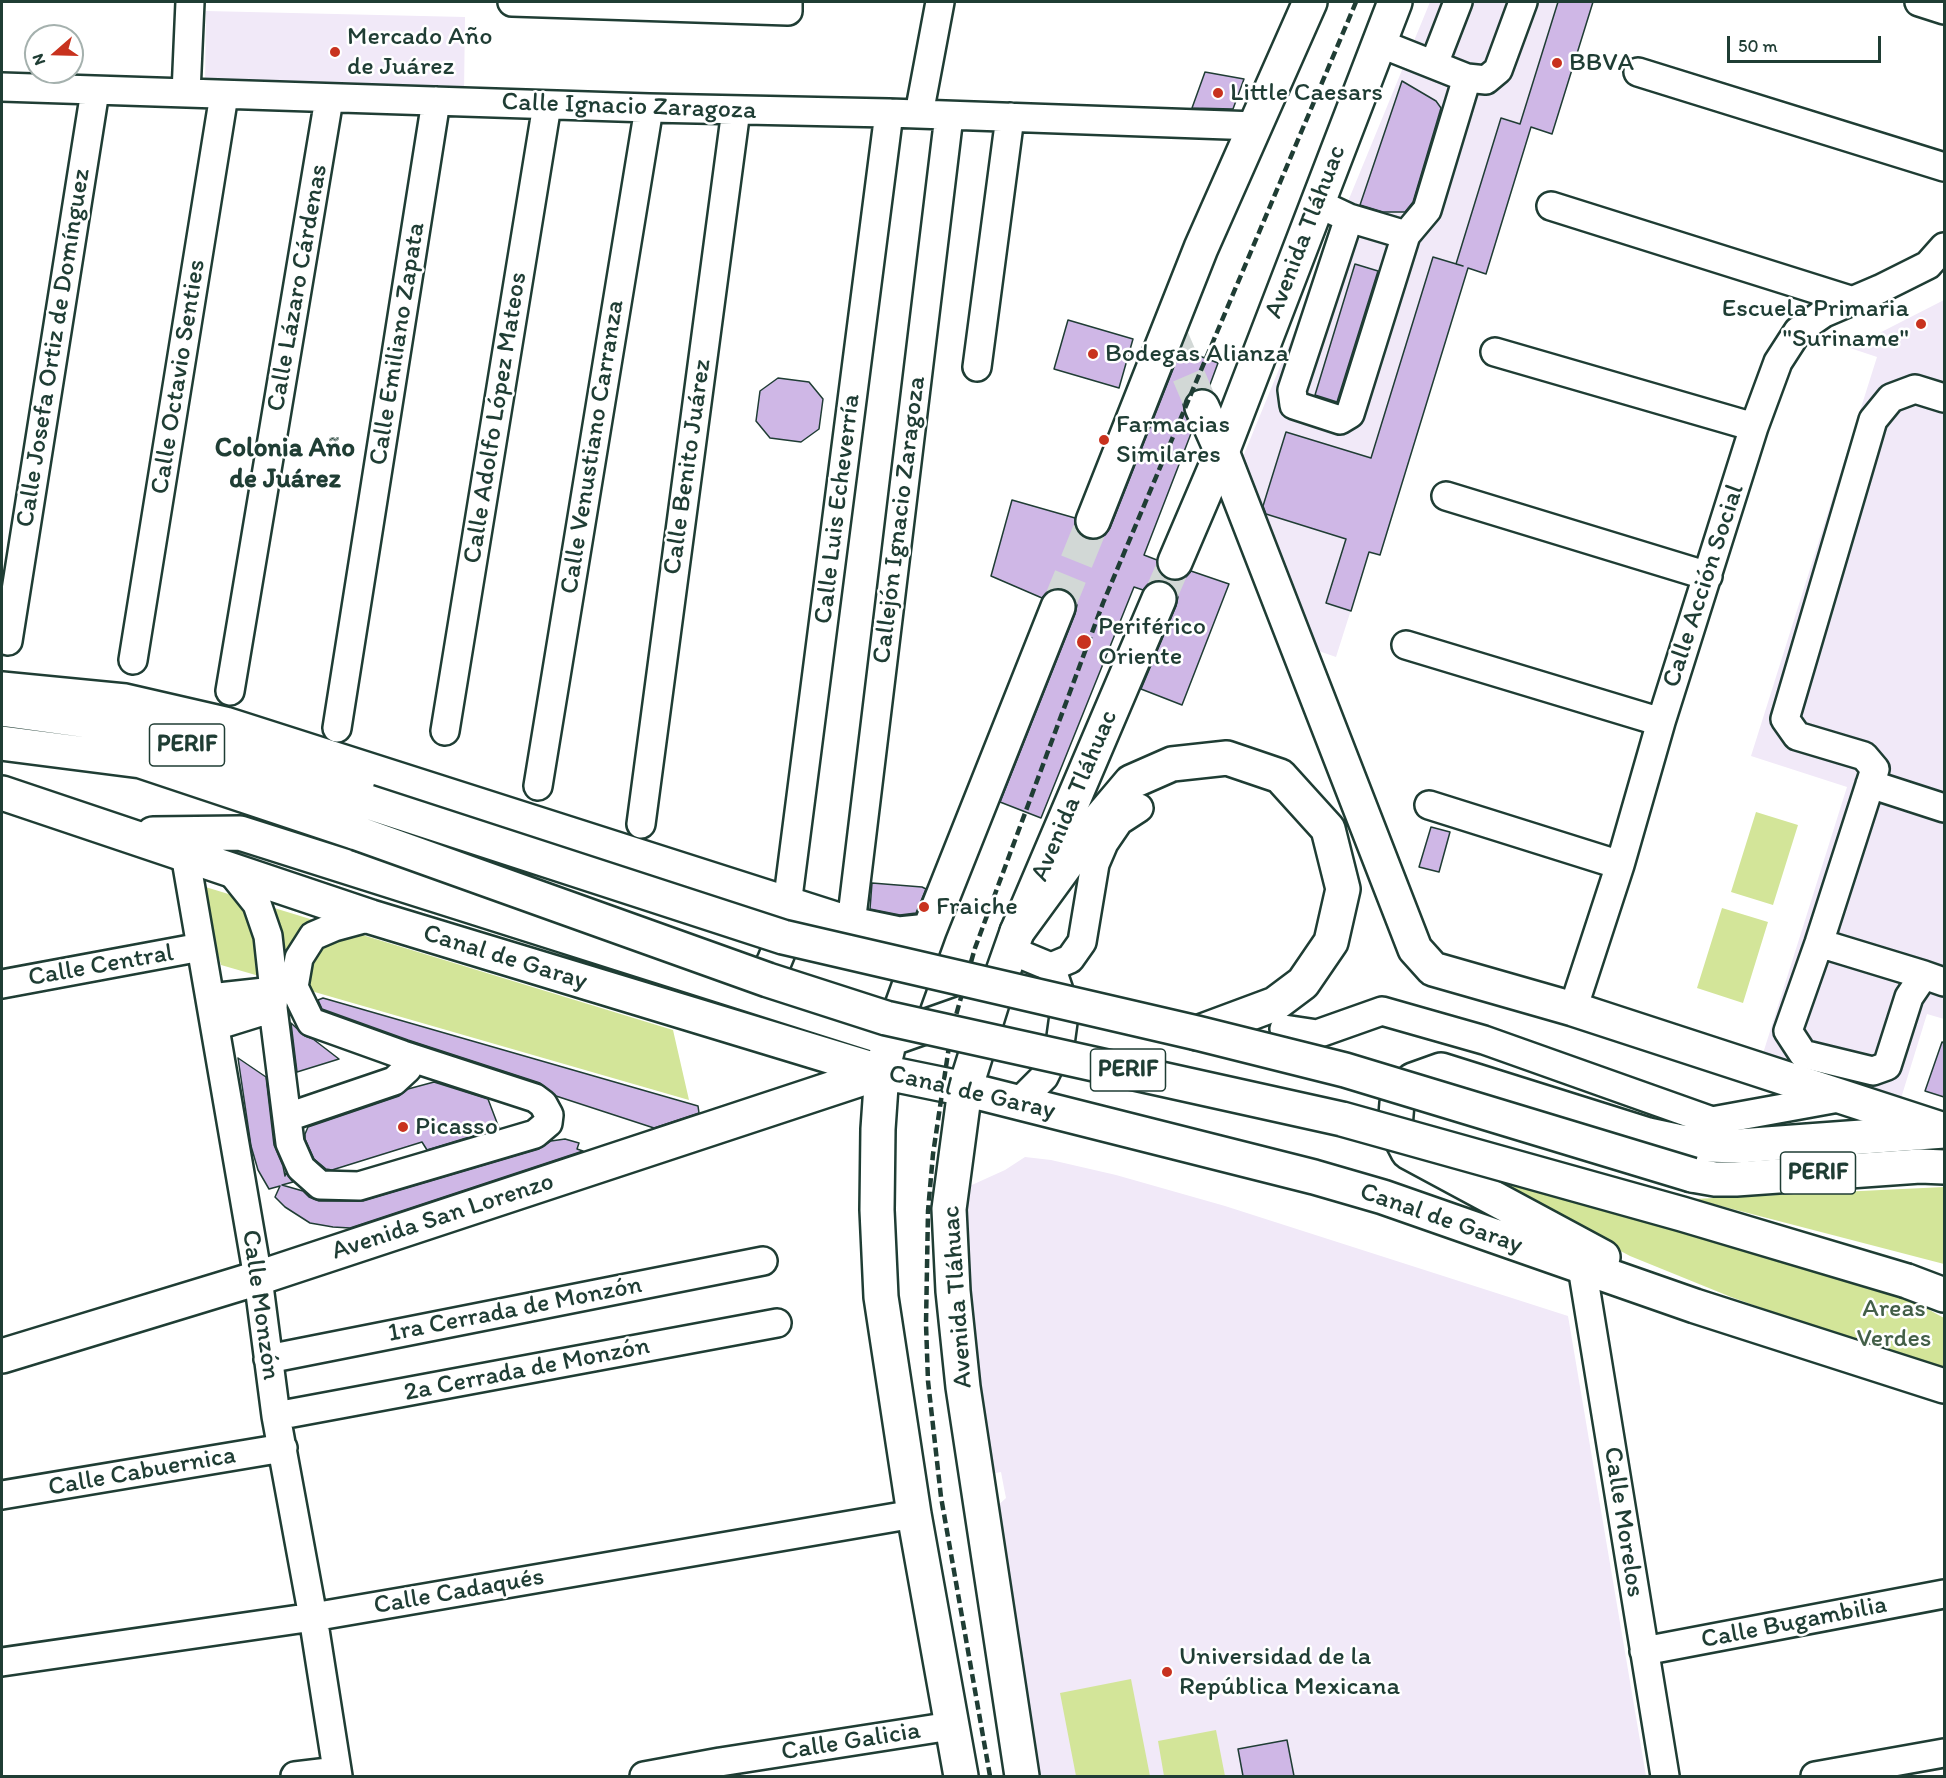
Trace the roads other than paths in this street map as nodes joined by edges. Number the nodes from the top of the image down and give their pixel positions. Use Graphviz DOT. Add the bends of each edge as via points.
graph roads {
  1 [pos="190,2"];
  2 [pos="512,2"];
  3 [pos="788,2"];
  4 [pos="940,2"];
  5 [pos="1310,2"];
  6 [pos="1395,2"];
  7 [pos="1458,2"];
  8 [pos="1523,2"];
  9 [pos="1919,2"];
  10 [pos="1944,10"];
  11 [pos="1379,43"];
  12 [pos="1434,64"];
  13 [pos="1638,72"];
  14 [pos="1467,78"];
  15 [pos="2,87"];
  16 [pos="95,91"];
  17 [pos="186,93"];
  18 [pos="224,95"];
  19 [pos="329,99"];
  20 [pos="436,101"];
  21 [pos="547,105"];
  22 [pos="649,108"];
  23 [pos="736,110"];
  24 [pos="889,113"];
  25 [pos="919,114"];
  26 [pos="949,116"];
  27 [pos="1011,117"];
  28 [pos="1256,126"];
  29 [pos="1944,167"];
  30 [pos="1318,203"];
  31 [pos="1551,206"];
  32 [pos="1349,218"];
  33 [pos="1406,235"];
  34 [pos="1944,247"];
  35 [pos="1853,301"];
  36 [pos="1495,352"];
  37 [pos="977,367"];
  38 [pos="1944,398"];
  39 [pos="1202,407"];
  40 [pos="1754,427"];
  41 [pos="1222,452"];
  42 [pos="1446,496"];
  43 [pos="1093,521"];
  44 [pos="1175,562"];
  45 [pos="1708,576"];
  46 [pos="1159,599"];
  47 [pos="1058,607"];
  48 [pos="8,641"];
  49 [pos="1406,645"];
  50 [pos="134,660"];
  51 [pos="2,689"];
  52 [pos="230,691"];
  53 [pos="2,709"];
  54 [pos="1661,722"];
  55 [pos="337,728"];
  56 [pos="445,731"];
  57 [pos="2,743"];
  58 [pos="1870,784"];
  59 [pos="538,786"];
  60 [pos="2,793"];
  61 [pos="1429,805"];
  62 [pos="1139,808"];
  63 [pos="1944,808"];
  64 [pos="641,824"];
  65 [pos="189,844"];
  66 [pos="1620,865"];
  67 [pos="228,869"];
  68 [pos="777,901"];
  69 [pos="372,917"];
  70 [pos="851,924"];
  71 [pos="929,931"];
  72 [pos="1014,941"];
  73 [pos="1819,943"];
  74 [pos="201,947"];
  75 [pos="1051,967"];
  76 [pos="1934,979"];
  77 [pos="2,984"];
  78 [pos="730,988"];
  79 [pos="210,998"];
  80 [pos="274,999"];
  81 [pos="992,1003"];
  82 [pos="1573,1010"];
  83 [pos="214,1026"];
  84 [pos="1284,1029"];
  85 [pos="1197,1033"];
  86 [pos="890,1039"];
  87 [pos="403,1055"];
  88 [pos="882,1072"];
  89 [pos="965,1089"];
  90 [pos="1844,1097"];
  91 [pos="1018,1103"];
  92 [pos="288,1117"];
  93 [pos="1944,1131"];
  94 [pos="1944,1167"];
  95 [pos="763,1262"];
  96 [pos="1582,1267"];
  97 [pos="258,1278"];
  98 [pos="1944,1295"];
  99 [pos="1695,1306"];
  100 [pos="777,1323"];
  101 [pos="2,1356"];
  102 [pos="268,1359"];
  103 [pos="1944,1386"];
  104 [pos="276,1416"];
  105 [pos="283,1448"];
  106 [pos="2,1496"];
  107 [pos="914,1514"];
  108 [pos="1944,1594"];
  109 [pos="314,1617"];
  110 [pos="1644,1651"];
  111 [pos="2,1662"];
  112 [pos="951,1726"];
  113 [pos="1944,1752"];
  114 [pos="338,1774"];
  115 [pos="295,1776"];
  116 [pos="644,1776"];
  117 [pos="961,1776"];
  118 [pos="1022,1776"];
  119 [pos="1665,1776"];
  120 [pos="1815,1776"];
  1 -- 17 [label="street"];
  2 -- 3 [label="street" via="788,11"];
  4 -- 25 [label="street"];
  5 -- 28 [label="main road"];
  6 -- 11 [label="main road, Avenida Tláhuac"];
  7 -- 12 [label="street"];
  8 -- 14 [label="street" via="1498,70 1486,80"];
  9 -- 10 [label="street"];
  11 -- 12 [label="street"];
  11 -- 30 [label="main road, Avenida Tláhuac"];
  12 -- 14 [label="street"];
  13 -- 29 [label="street"];
  14 -- 33 [label="street" via="1426,210"];
  15 -- 16 [label="street, Calle Ignacio Zaragoza"];
  16 -- 17 [label="street, Calle Ignacio Zaragoza"];
  16 -- 48 [label="street, Calle Josefa Ortiz de Domínguez"];
  17 -- 18 [label="street, Calle Ignacio Zaragoza"];
  18 -- 19 [label="street, Calle Ignacio Zaragoza"];
  18 -- 50 [label="street, Calle Octavio Senties"];
  19 -- 20 [label="street, Calle Ignacio Zaragoza"];
  19 -- 52 [label="street, Calle Lázaro Cárdenas"];
  20 -- 21 [label="street, Calle Ignacio Zaragoza"];
  20 -- 55 [label="street, Calle Emiliano Zapata"];
  21 -- 22 [label="street, Calle Ignacio Zaragoza"];
  21 -- 56 [label="street, Calle Adolfo López Mateos"];
  22 -- 23 [label="street, Calle Ignacio Zaragoza"];
  22 -- 59 [label="street, Calle Venustiano Carranza"];
  23 -- 24 [label="street, Calle Ignacio Zaragoza"];
  23 -- 64 [label="street, Calle Benito Juárez"];
  24 -- 25 [label="street, Calle Ignacio Zaragoza"];
  24 -- 68 [label="street, Calle Luis Echeverría"];
  25 -- 26 [label="street, Calle Ignacio Zaragoza"];
  26 -- 27 [label="street, Calle Ignacio Zaragoza"];
  26 -- 70 [label="street, Callejón Ignacio Zaragoza"];
  27 -- 28 [label="street, Calle Ignacio Zaragoza"];
  27 -- 37 [label="street"];
  28 -- 43 [label="main road" via="1201,248"];
  30 -- 32 [label="street"];
  30 -- 41 [label="main road, Avenida Tláhuac"];
  31 -- 35 [label="street"];
  32 -- 33 [label="street"];
  32 -- 33 [label="street" via="1292,390 1294,405 1340,420 1350,414"];
  34 -- 35 [label="street, Calle Acción Social" via="1928,265"];
  35 -- 40 [label="street, Calle Acción Social" via="1824,313 1798,331 1778,362"];
  36 -- 40 [label="street"];
  38 -- 58 [label="street" via="1915,389 1891,398 1873,420 1785,719 1797,736 1864,756 1875,769"];
  39 -- 41 [label="main road"];
  40 -- 45 [label="street, Calle Acción Social"];
  41 -- 44 [label="main road, Avenida Tláhuac"];
  41 -- 82 [label="main road" via="1415,949 1433,969"];
  42 -- 45 [label="street"];
  45 -- 54 [label="street, Calle Acción Social"];
  46 -- 72 [label="main road, Avenida Tláhuac"];
  47 -- 71 [label="main road"];
  49 -- 54 [label="street"];
  51 -- 68 [label="main road" via="125,701 225,724"];
  53 -- 85 [label="main road, PERIF, bridge" via="131,727 783,937"];
  54 -- 66 [label="street, Calle Acción Social"];
  57 -- 98 [label="main road, PERIF, bridge" via="141,761 886,1018 1342,1119 1682,1214"];
  58 -- 63 [label="street"];
  58 -- 73 [label="street"];
  60 -- 65 [label="main road, Canal de Garay" via="127,834"];
  61 -- 66 [label="street"];
  62 -- 75 [label="street" via="1119,821 1095,864 1082,942 1070,959"];
  65 -- 67 [label="main road, Canal de Garay"];
  65 -- 74 [label="street, Calle Monzón"];
  65 -- 78 [label="main road" via="240,833"];
  66 -- 82 [label="street, Calle Acción Social"];
  67 -- 69 [label="main road, Canal de Garay"];
  67 -- 80 [label="street" via="257,904 268,936"];
  68 -- 70 [label="main road"];
  68 -- 78 [label="main road" via="781,945 768,973"];
  69 -- 87 [label="street" via="314,936 299,958 294,987 311,1022"];
  69 -- 88 [label="main road, Canal de Garay"];
  70 -- 71 [label="main road" via="899,934"];
  71 -- 86 [label="main road"];
  72 -- 75 [label="street"];
  72 -- 81 [label="main road, Avenida Tláhuac"];
  72 -- 85 [label="main road" via="1098,821 1131,782 1172,764 1227,758 1280,776 1328,829 1343,889 1331,942 1304,983 1275,1004"];
  73 -- 76 [label="street"];
  73 -- 76 [label="street" via="1788,1031 1803,1054 1873,1071 1887,1066 1910,997"];
  74 -- 77 [label="street, Calle Central"];
  74 -- 79 [label="street, Calle Monzón"];
  75 -- 91 [label="street" via="1065,1008 1060,1044 1044,1077"];
  78 -- 86 [label="main road"];
  79 -- 80 [label="street"];
  79 -- 83 [label="street, Calle Monzón"];
  80 -- 83 [label="street"];
  80 -- 92 [label="street"];
  81 -- 86 [label="main road"];
  81 -- 89 [label="main road, Avenida Tláhuac"];
  82 -- 90 [label="main road"];
  83 -- 97 [label="street, Calle Monzón"];
  84 -- 90 [label="street" via="1317,1034 1382,1011 1484,1040 1712,1121"];
  85 -- 94 [label="main road, PERIF, bridge" via="1345,1070 1692,1175 1736,1179"];
  86 -- 88 [label="main road"];
  87 -- 92 [label="street" via="407,1069 394,1081"];
  87 -- 92 [label="street" via="535,1098 549,1114 548,1123 535,1134 359,1186 320,1185 301,1168 290,1143"];
  88 -- 89 [label="main road, Canal de Garay"];
  88 -- 97 [label="main road, Avenida San Lorenzo"];
  88 -- 107 [label="main road" via="877,1210 881,1298"];
  89 -- 91 [label="main road, Canal de Garay"];
  89 -- 118 [label="main road, Avenida Tláhuac" via="950,1209 953,1291 963,1387"];
  90 -- 93 [label="main road"];
  91 -- 96 [label="main road, Canal de Garay" via="1383,1197"];
  93 -- 99 [label="main road" via="1707,1145 1648,1134 1441,1070 1413,1080 1397,1102 1395,1127 1408,1152"];
  95 -- 102 [label="street, 1ra Cerrada de Monzón"];
  96 -- 99 [label="main road, Canal de Garay"];
  96 -- 110 [label="street, Calle Morelos"];
  97 -- 101 [label="main road, Avenida San Lorenzo"];
  97 -- 102 [label="street, Calle Monzón"];
  99 -- 103 [label="main road, Canal de Garay"];
  100 -- 104 [label="street, 2a Cerrada de Monzón"];
  102 -- 104 [label="street, Calle Monzón"];
  104 -- 105 [label="street, Calle Monzón"];
  105 -- 106 [label="street, Calle Cabuernica"];
  105 -- 109 [label="street, Calle Monzón"];
  107 -- 109 [label="street, Calle Cadaqués"];
  107 -- 112 [label="main road"];
  108 -- 110 [label="street, Calle Bugambilia"];
  109 -- 111 [label="street, Calle Cadaqués"];
  109 -- 114 [label="street, Calle Monzón"];
  110 -- 119 [label="street, Calle Morelos"];
  112 -- 116 [label="street, Calle Galicia"];
  112 -- 117 [label="main road"];
  113 -- 120 [label="street"];
  114 -- 115 [label="street"];
}
